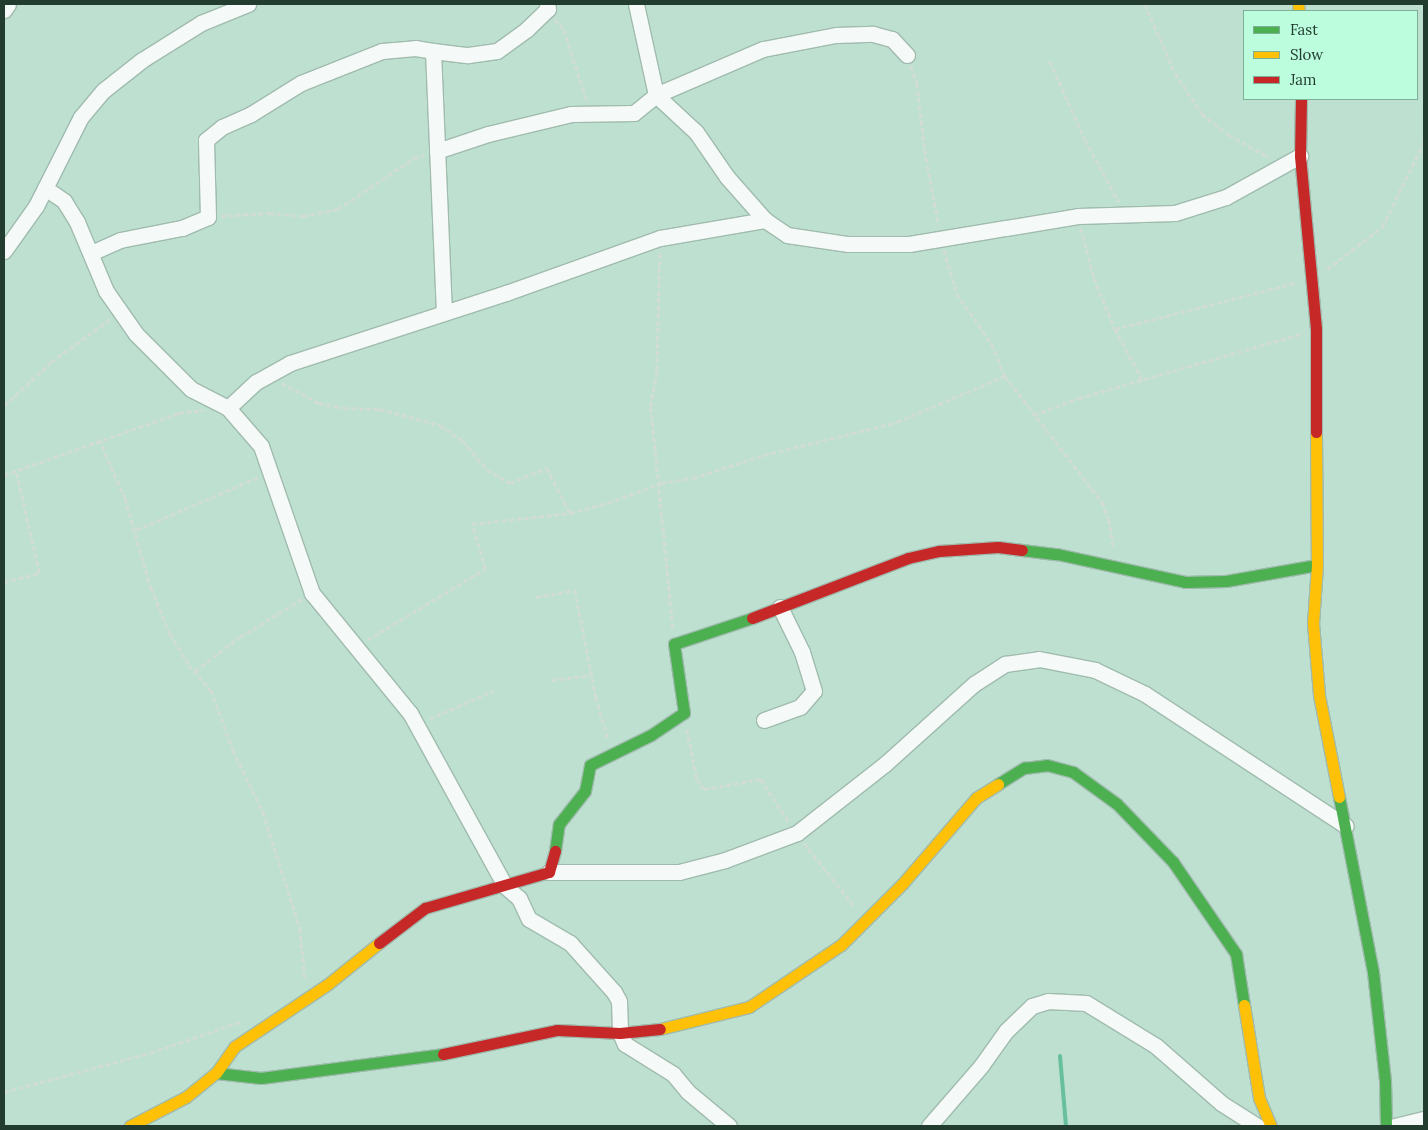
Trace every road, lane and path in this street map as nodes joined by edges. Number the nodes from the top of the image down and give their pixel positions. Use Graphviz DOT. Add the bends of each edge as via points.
graph roads {
  1 [pos="8,4"];
  2 [pos="248,4"];
  3 [pos="636,4"];
  4 [pos="1145,4"];
  5 [pos="547,6"];
  6 [pos="4,10"];
  7 [pos="433,51"];
  8 [pos="907,55"];
  9 [pos="1050,61"];
  10 [pos="656,95"];
  11 [pos="1301,100"];
  12 [pos="592,114"];
  13 [pos="1424,142"];
  14 [pos="437,151"];
  15 [pos="1300,156"];
  16 [pos="1284,165"];
  17 [pos="45,188"];
  18 [pos="1078,216"];
  19 [pos="1127,216"];
  20 [pos="208,217"];
  21 [pos="765,220"];
  22 [pos="660,238"];
  23 [pos="942,240"];
  24 [pos="4,251"];
  25 [pos="91,253"];
  26 [pos="1314,279"];
  27 [pos="119,312"];
  28 [pos="444,312"];
  29 [pos="1115,329"];
  30 [pos="1316,329"];
  31 [pos="1005,376"];
  32 [pos="1142,379"];
  33 [pos="256,382"];
  34 [pos="4,406"];
  35 [pos="228,408"];
  36 [pos="1034,415"];
  37 [pos="99,439"];
  38 [pos="16,472"];
  39 [pos="269,472"];
  40 [pos="4,475"];
  41 [pos="661,483"];
  42 [pos="570,513"];
  43 [pos="136,530"];
  44 [pos="1317,565"];
  45 [pos="1117,568"];
  46 [pos="4,582"];
  47 [pos="312,592"];
  48 [pos="536,597"];
  49 [pos="780,607"];
  50 [pos="674,644"];
  51 [pos="356,649"];
  52 [pos="195,671"];
  53 [pos="592,675"];
  54 [pos="552,680"];
  55 [pos="493,690"];
  56 [pos="684,713"];
  57 [pos="764,720"];
  58 [pos="416,725"];
  59 [pos="612,753"];
  60 [pos="1346,826"];
  61 [pos="797,833"];
  62 [pos="549,872"];
  63 [pos="505,886"];
  64 [pos="866,921"];
  65 [pos="307,998"];
  66 [pos="247,1020"];
  67 [pos="620,1034"];
  68 [pos="216,1073"];
  69 [pos="4,1092"];
  70 [pos="1424,1119"];
  71 [pos="130,1126"];
  72 [pos="729,1126"];
  73 [pos="929,1126"];
  74 [pos="1257,1126"];
  75 [pos="1271,1126"];
  76 [pos="1386,1126"];
  77 [pos="1395,1126"];
  1 -- 6 [label="street"];
  2 -- 17 [label="street" via="200,23 142,60 104,90 81,117"];
  3 -- 10 [label="street"];
  4 -- 16 [label="path" via="1175,73 1202,114 1229,135"];
  5 -- 7 [label="street" via="497,51 468,55"];
  5 -- 12 [label="path" via="564,30"];
  7 -- 14 [label="street"];
  7 -- 20 [label="street" via="415,48 375,54 301,83 251,114 222,127 206,140"];
  8 -- 10 [label="street" via="892,39 873,34 836,35 763,49"];
  8 -- 23 [label="path" via="917,83 926,158"];
  9 -- 19 [label="path" via="1085,140"];
  10 -- 12 [label="street" via="634,113"];
  10 -- 21 [label="street" via="696,132 727,177"];
  11 -- 15 [label="street"];
  12 -- 14 [label="street" via="571,114 488,134"];
  13 -- 26 [label="path" via="1382,227"];
  14 -- 20 [label="path" via="414,158 338,209 303,216"];
  14 -- 28 [label="street"];
  15 -- 16 [label="street"];
  15 -- 26 [label="street"];
  16 -- 19 [label="street" via="1226,197 1175,213"];
  17 -- 24 [label="street"];
  17 -- 25 [label="street" via="64,201"];
  18 -- 19 [label="street"];
  18 -- 23 [label="street"];
  18 -- 29 [label="path" via="1094,278"];
  20 -- 25 [label="street" via="182,228 120,240"];
  21 -- 22 [label="street"];
  21 -- 23 [label="street" via="787,234 848,244 909,244"];
  22 -- 28 [label="street"];
  22 -- 41 [label="path" via="657,372 651,407"];
  23 -- 31 [label="path" via="957,294 992,344"];
  25 -- 27 [label="street" via="96,270"];
  26 -- 29 [label="path"];
  26 -- 30 [label="street"];
  27 -- 34 [label="path" via="51,362"];
  27 -- 35 [label="street" via="191,389"];
  28 -- 33 [label="street" via="290,363"];
  29 -- 32 [label="path"];
  30 -- 32 [label="path"];
  30 -- 44 [label="street"];
  31 -- 36 [label="path"];
  31 -- 41 [label="path" via="897,422 764,455 693,478"];
  32 -- 36 [label="path"];
  33 -- 35 [label="street"];
  33 -- 42 [label="path" via="281,383 319,403 344,408 380,409 440,425 463,441 487,470 510,483 547,468"];
  35 -- 37 [label="path" via="179,413"];
  35 -- 39 [label="street" via="261,446"];
  36 -- 45 [label="path" via="1102,502 1109,519"];
  37 -- 38 [label="path"];
  37 -- 43 [label="path"];
  38 -- 40 [label="path"];
  38 -- 46 [label="path" via="39,573"];
  39 -- 43 [label="path"];
  39 -- 47 [label="street"];
  41 -- 42 [label="path" via="608,504"];
  41 -- 50 [label="path"];
  42 -- 51 [label="path" via="472,524 485,569 378,631"];
  43 -- 52 [label="path" via="151,588 170,634"];
  44 -- 45 [label="street" via="1226,581 1185,582"];
  44 -- 60 [label="street" via="1313,623 1319,695"];
  45 -- 49 [label="street" via="1057,554 998,547 939,551 908,558"];
  47 -- 51 [label="street"];
  47 -- 52 [label="path" via="240,637"];
  48 -- 53 [label="path" via="575,590"];
  49 -- 50 [label="street"];
  49 -- 57 [label="street" via="802,652 814,691 800,707"];
  50 -- 56 [label="street"];
  51 -- 58 [label="street" via="379,674"];
  52 -- 65 [label="path" via="211,690 233,750 263,812 300,928"];
  53 -- 54 [label="path"];
  53 -- 59 [label="path"];
  55 -- 58 [label="path"];
  56 -- 59 [label="street" via="651,735"];
  56 -- 61 [label="path" via="697,779 704,789 761,779"];
  58 -- 63 [label="street"];
  59 -- 62 [label="street" via="590,765 585,791 559,824 558,843"];
  60 -- 61 [label="street" via="1145,694 1095,670 1039,659 1005,664 974,684 885,764"];
  60 -- 76 [label="street" via="1374,972"];
  61 -- 62 [label="street" via="725,860 679,872"];
  61 -- 64 [label="path"];
  62 -- 63 [label="street"];
  63 -- 65 [label="street" via="425,908"];
  63 -- 67 [label="street" via="519,898 529,919 570,943 614,992 618,1001"];
  64 -- 67 [label="street" via="841,945 749,1006 654,1030"];
  64 -- 75 [label="street" via="976,798 1024,768 1047,765 1073,772 1117,804 1173,862 1236,954 1259,1098"];
  65 -- 68 [label="street" via="234,1046"];
  66 -- 69 [label="path" via="150,1053"];
  67 -- 68 [label="street" via="557,1030 433,1056 261,1078"];
  67 -- 72 [label="street" via="625,1044 673,1074 688,1092"];
  68 -- 71 [label="street" via="186,1097"];
  70 -- 77 [label="street"];
  73 -- 74 [label="street" via="1006,1032 1032,1006 1048,1000 1086,1003 1156,1046 1221,1103"];
}
